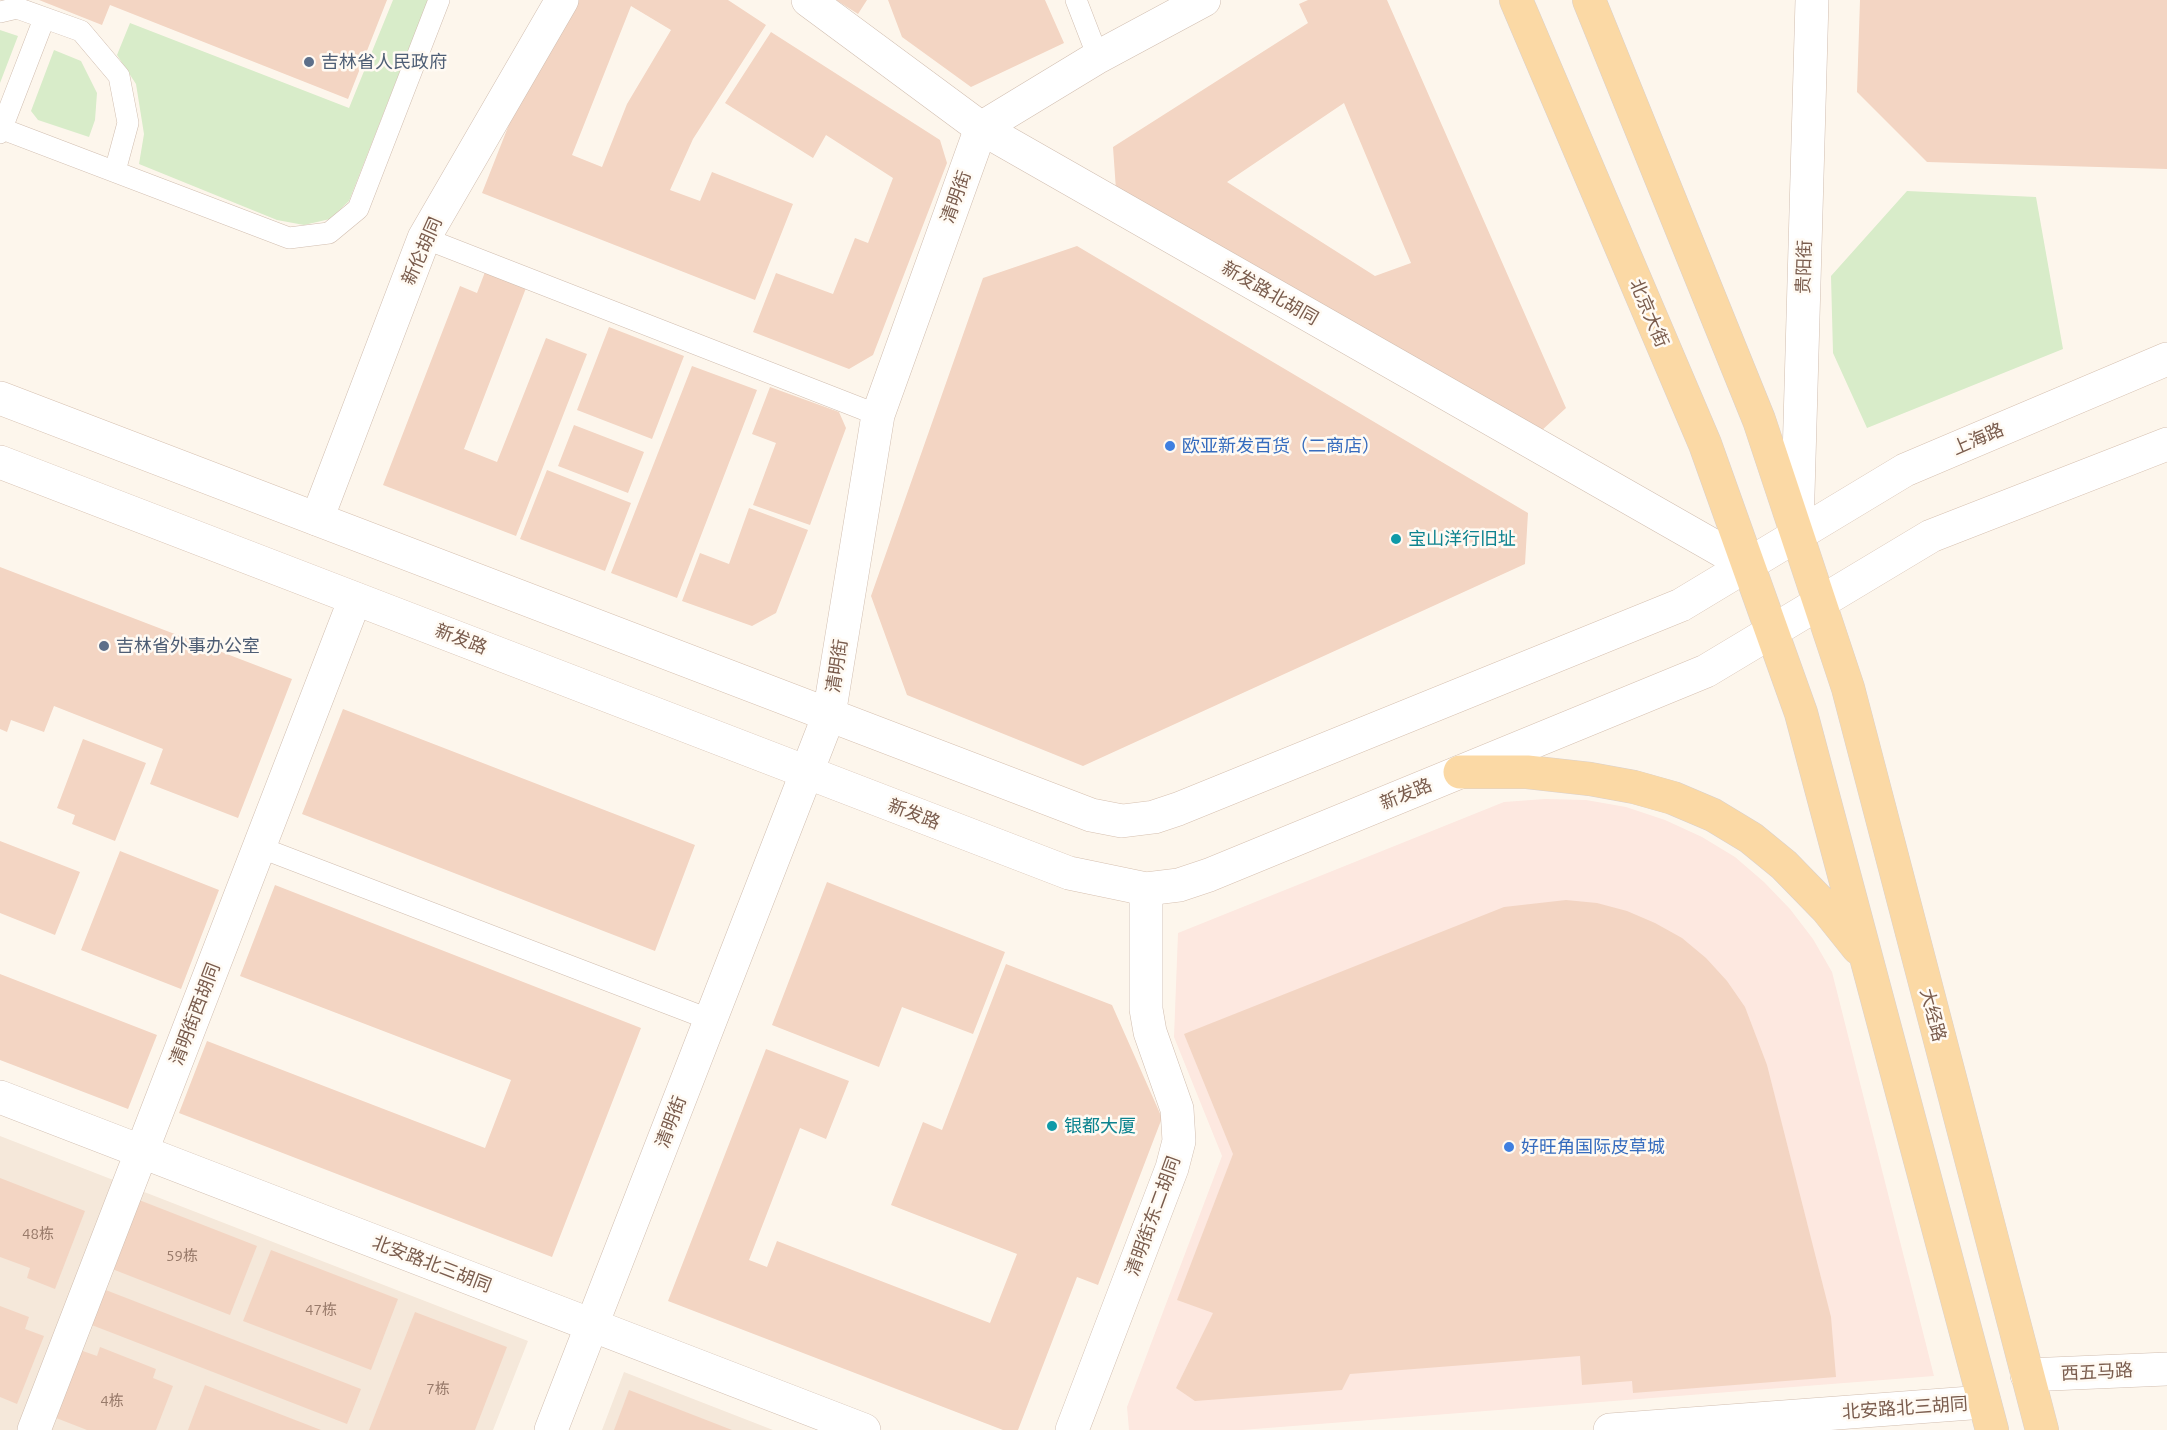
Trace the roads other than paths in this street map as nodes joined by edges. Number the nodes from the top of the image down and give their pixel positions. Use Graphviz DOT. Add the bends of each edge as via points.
graph roads {
  1 [pos="439,0"];
  2 [pos="562,0"];
  3 [pos="808,0"];
  4 [pos="1076,0"];
  5 [pos="1204,0"];
  6 [pos="1516,0"];
  7 [pos="1589,0"];
  8 [pos="1812,0"];
  9 [pos="0,12"];
  10 [pos="44,19"];
  11 [pos="1098,57"];
  12 [pos="981,128"];
  13 [pos="1,130"];
  14 [pos="115,171"];
  15 [pos="424,238"];
  16 [pos="2167,359"];
  17 [pos="0,398"];
  18 [pos="878,414"];
  19 [pos="2167,444"];
  20 [pos="0,462"];
  21 [pos="317,519"];
  22 [pos="1797,534"];
  23 [pos="1747,565"];
  24 [pos="355,599"];
  25 [pos="1820,602"];
  26 [pos="1771,630"];
  27 [pos="829,715"];
  28 [pos="807,772"];
  29 [pos="1460,772"];
  30 [pos="259,847"];
  31 [pos="1146,889"];
  32 [pos="1866,960"];
  33 [pos="711,1020"];
  34 [pos="0,1097"];
  35 [pos="142,1152"];
  36 [pos="592,1326"];
  37 [pos="2167,1369"];
  38 [pos="2027,1375"];
  39 [pos="1988,1416"];
  40 [pos="34,1430"];
  41 [pos="551,1430"];
  42 [pos="864,1430"];
  43 [pos="1072,1430"];
  44 [pos="1610,1430"];
  45 [pos="2042,1430"];
  1 -- 14 [label="lane" via="358,209 329,233 289,238"];
  2 -- 15 [label="street, 新伦胡同"];
  3 -- 12 [label="street, 新发路北胡同"];
  4 -- 11 [label="lane"];
  5 -- 11 [label="street"];
  6 -- 23 [label="main road, 北京大街" via="1705,444"];
  7 -- 22 [label="main road" via="1759,420"];
  8 -- 22 [label="street, 贵阳街"];
  9 -- 10 [label="lane" via="17,8"];
  10 -- 13 [label="lane"];
  10 -- 14 [label="lane" via="81,31 119,76 128,123"];
  11 -- 12 [label="street"];
  12 -- 18 [label="street, 清明街"];
  12 -- 23 [label="street, 新发路北胡同"];
  13 -- 14 [label="lane"];
  15 -- 18 [label="lane"];
  15 -- 21 [label="street, 新伦胡同"];
  16 -- 22 [label="street, 上海路" via="1905,470"];
  17 -- 21 [label="street"];
  18 -- 27 [label="street, 清明街"];
  19 -- 25 [label="street" via="1931,536"];
  20 -- 24 [label="street, 新发路"];
  21 -- 27 [label="street"];
  22 -- 23 [label="street"];
  22 -- 25 [label="main road"];
  23 -- 26 [label="main road, 北京大街"];
  23 -- 27 [label="street" via="1681,605 1154,817 1122,821 1091,815"];
  24 -- 28 [label="street, 新发路"];
  24 -- 30 [label="street, 清明街西胡同"];
  25 -- 26 [label="street, 新发路"];
  25 -- 38 [label="main road, 大经路" via="1848,688"];
  26 -- 29 [label="street, 新发路" via="1706,670"];
  26 -- 32 [label="main road" via="1801,713"];
  27 -- 28 [label="street, 清明街"];
  28 -- 31 [label="street, 新发路" via="1069,873"];
  28 -- 33 [label="street, 清明街"];
  29 -- 31 [label="street, 新发路" via="1209,875 1179,885"];
  29 -- 32 [label="main road" via="1527,772 1590,779 1673,798 1713,815 1751,838 1784,865 1826,908"];
  30 -- 33 [label="lane"];
  30 -- 35 [label="street, 清明街西胡同"];
  31 -- 43 [label="street, 清明街东二胡同" via="1146,1009 1177,1109 1179,1141"];
  32 -- 39 [label="main road"];
  33 -- 36 [label="street, 清明街"];
  34 -- 35 [label="street, 北安路北三胡同"];
  35 -- 36 [label="street, 北安路北三胡同"];
  35 -- 40 [label="street, 清明街西胡同"];
  36 -- 41 [label="street, 清明街"];
  36 -- 42 [label="street, 北安路北三胡同"];
  37 -- 38 [label="street, 西五马路"];
  38 -- 45 [label="main road, 大经路"];
  39 -- 44 [label="street, 北安路北三胡同"];
}
